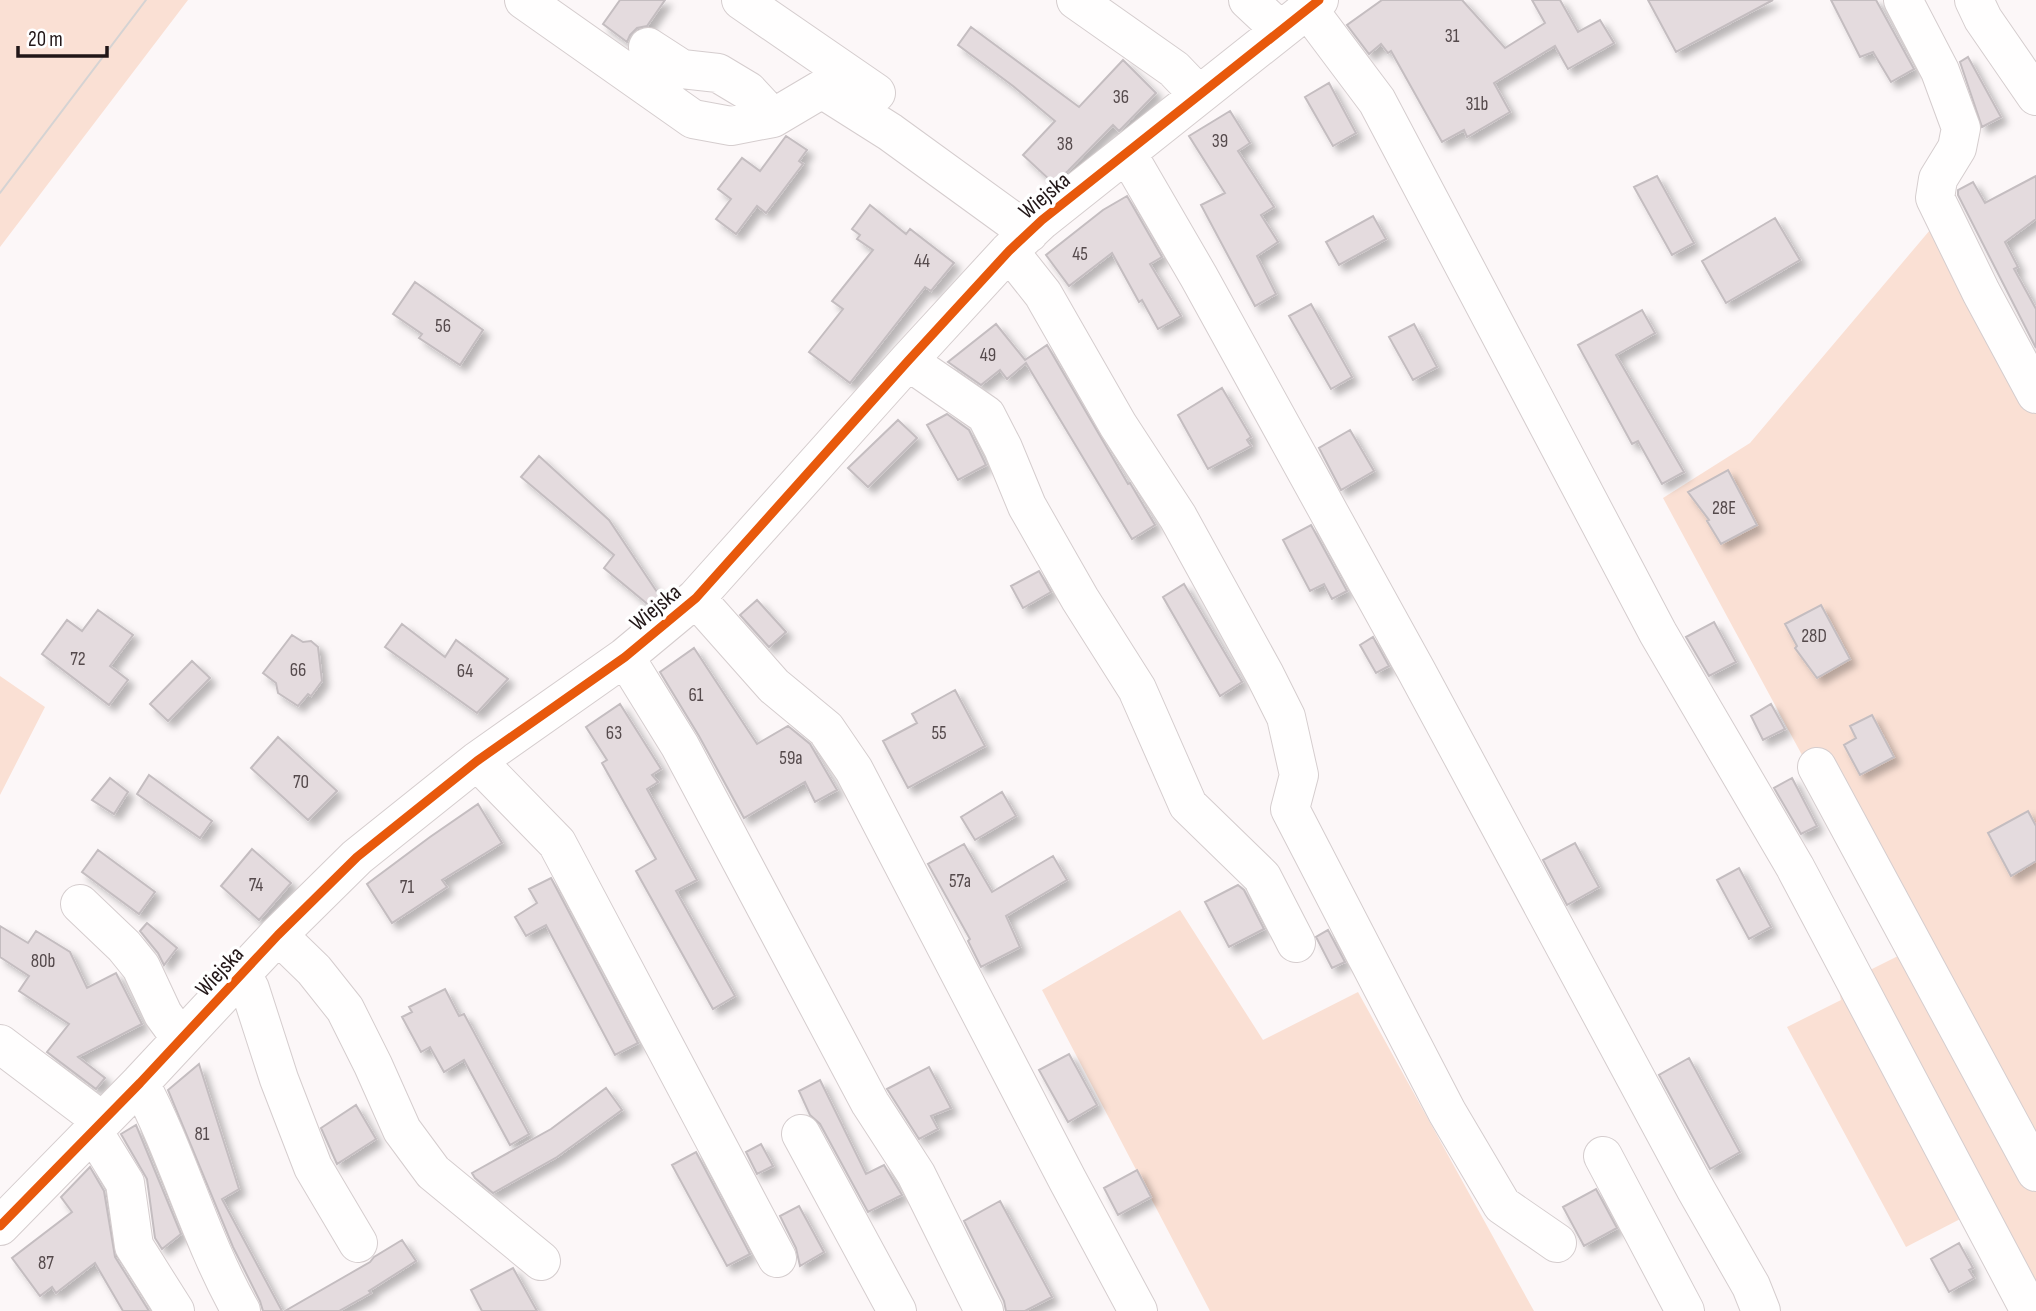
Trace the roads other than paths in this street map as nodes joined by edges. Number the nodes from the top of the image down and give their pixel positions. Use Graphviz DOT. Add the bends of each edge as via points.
graph roads {
  1 [pos="524,0"];
  2 [pos="741,0"];
  3 [pos="1076,0"];
  4 [pos="1248,0"];
  5 [pos="1903,0"];
  6 [pos="1974,0"];
  7 [pos="1302,13"];
  8 [pos="648,47"];
  9 [pos="1199,95"];
  10 [pos="2036,96"];
  11 [pos="773,118"];
  12 [pos="1127,153"];
  13 [pos="1026,235"];
  14 [pos="908,361"];
  15 [pos="2036,394"];
  16 [pos="696,598"];
  17 [pos="625,657"];
  18 [pos="477,761"];
  19 [pos="1817,767"];
  20 [pos="80,904"];
  21 [pos="278,935"];
  22 [pos="1296,943"];
  23 [pos="242,974"];
  24 [pos="181,1039"];
  25 [pos="0,1044"];
  26 [pos="139,1083"];
  27 [pos="97,1126"];
  28 [pos="801,1134"];
  29 [pos="1603,1156"];
  30 [pos="2036,1172"];
  31 [pos="1,1224"];
  32 [pos="1557,1242"];
  33 [pos="358,1243"];
  34 [pos="777,1258"];
  35 [pos="541,1261"];
  36 [pos="175,1311"];
  37 [pos="241,1311"];
  38 [pos="897,1311"];
  39 [pos="984,1311"];
  40 [pos="1139,1311"];
  41 [pos="1685,1311"];
  42 [pos="1762,1311"];
  43 [pos="2030,1311"];
  1 -- 11 [label="street" via="693,118 731,126"];
  2 -- 13 [label="street" via="903,112"];
  3 -- 9 [label="street" via="1174,69"];
  4 -- 7 [label="street"];
  5 -- 15 [label="street" via="1940,71 1961,128 1957,148 1938,179 1935,198"];
  6 -- 10 [label="street"];
  7 -- 9 [label="street, Wiejska"];
  7 -- 43 [label="street" via="1377,101 1658,633 1796,867"];
  8 -- 11 [label="street" via="682,68 718,73 748,91"];
  9 -- 12 [label="street, Wiejska"];
  11 -- 13 [label="street" via="822,89 890,132"];
  12 -- 13 [label="street, Wiejska"];
  12 -- 42 [label="street" via="1417,672"];
  13 -- 14 [label="street, Wiejska"];
  13 -- 32 [label="street" via="1043,294 1118,425 1178,517 1286,717 1299,775 1290,809 1447,1112 1502,1205"];
  14 -- 16 [label="street, Wiejska"];
  14 -- 22 [label="street" via="986,415 1027,506 1137,689 1188,805 1262,877"];
  16 -- 17 [label="street, Wiejska"];
  16 -- 40 [label="street" via="774,686 826,729 854,770"];
  17 -- 18 [label="street, Wiejska"];
  17 -- 39 [label="street" via="680,746 870,1103 916,1174"];
  18 -- 21 [label="street, Wiejska" via="357,857"];
  18 -- 34 [label="street" via="557,843"];
  19 -- 30 [label="street"];
  20 -- 24 [label="street" via="141,967 163,1014"];
  21 -- 23 [label="street, Wiejska"];
  21 -- 35 [label="street" via="345,1009 402,1130 433,1172"];
  23 -- 24 [label="street, Wiejska"];
  23 -- 33 [label="street" via="313,1167"];
  24 -- 26 [label="street, Wiejska"];
  25 -- 27 [label="street"];
  26 -- 27 [label="street, Wiejska"];
  26 -- 37 [label="street" via="161,1124 220,1274"];
  27 -- 31 [label="street, Wiejska"];
  27 -- 36 [label="street" via="125,1183 134,1246"];
  28 -- 38 [label="street"];
  29 -- 41 [label="street"];
}
